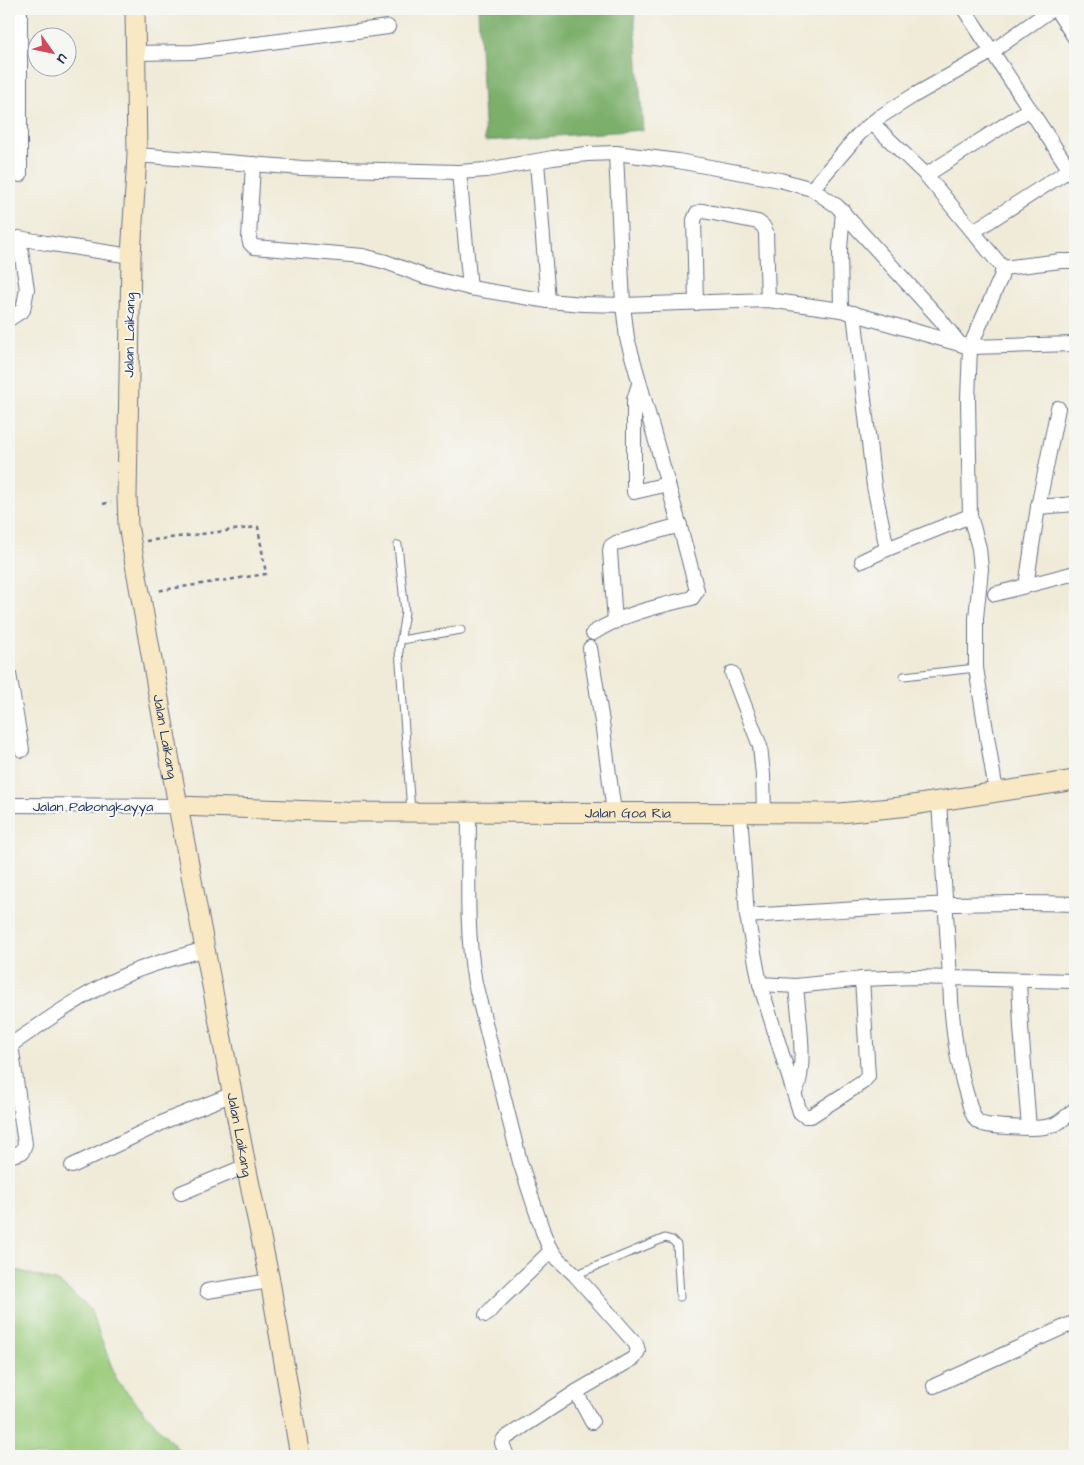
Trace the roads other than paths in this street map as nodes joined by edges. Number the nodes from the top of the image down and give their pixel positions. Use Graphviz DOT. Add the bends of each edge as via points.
graph roads {
  1 [pos="20,9"];
  2 [pos="135,9"];
  3 [pos="964,9"];
  4 [pos="1052,9"];
  5 [pos="1056,9"];
  6 [pos="388,27"];
  7 [pos="1075,38"];
  8 [pos="993,51"];
  9 [pos="136,53"];
  10 [pos="1030,109"];
  11 [pos="872,123"];
  12 [pos="616,153"];
  13 [pos="137,155"];
  14 [pos="537,162"];
  15 [pos="253,164"];
  16 [pos="459,172"];
  17 [pos="1072,174"];
  18 [pos="20,175"];
  19 [pos="926,175"];
  20 [pos="812,189"];
  21 [pos="843,212"];
  22 [pos="974,231"];
  23 [pos="14,238"];
  24 [pos="1075,252"];
  25 [pos="131,256"];
  26 [pos="1068,261"];
  27 [pos="1003,268"];
  28 [pos="470,288"];
  29 [pos="768,300"];
  30 [pos="548,301"];
  31 [pos="696,303"];
  32 [pos="623,305"];
  33 [pos="848,312"];
  34 [pos="9,319"];
  35 [pos="1075,344"];
  36 [pos="964,345"];
  37 [pos="639,384"];
  38 [pos="1058,408"];
  39 [pos="668,484"];
  40 [pos="1075,504"];
  41 [pos="1038,507"];
  42 [pos="970,516"];
  43 [pos="680,525"];
  44 [pos="398,545"];
  45 [pos="887,549"];
  46 [pos="862,561"];
  47 [pos="1075,573"];
  48 [pos="1026,586"];
  49 [pos="995,594"];
  50 [pos="614,622"];
  51 [pos="461,630"];
  52 [pos="593,633"];
  53 [pos="401,640"];
  54 [pos="590,648"];
  55 [pos="976,668"];
  56 [pos="732,673"];
  57 [pos="9,675"];
  58 [pos="904,676"];
  59 [pos="22,750"];
  60 [pos="1075,780"];
  61 [pos="996,792"];
  62 [pos="938,801"];
  63 [pos="9,805"];
  64 [pos="178,806"];
  65 [pos="469,812"];
  66 [pos="614,812"];
  67 [pos="411,813"];
  68 [pos="740,813"];
  69 [pos="764,813"];
  70 [pos="946,904"];
  71 [pos="1075,904"];
  72 [pos="747,916"];
  73 [pos="205,950"];
  74 [pos="950,978"];
  75 [pos="862,979"];
  76 [pos="1019,980"];
  77 [pos="1075,981"];
  78 [pos="760,984"];
  79 [pos="796,986"];
  80 [pos="10,1046"];
  81 [pos="795,1092"];
  82 [pos="233,1094"];
  83 [pos="1075,1110"];
  84 [pos="1030,1128"];
  85 [pos="9,1156"];
  86 [pos="72,1166"];
  87 [pos="246,1166"];
  88 [pos="181,1193"];
  89 [pos="552,1250"];
  90 [pos="575,1275"];
  91 [pos="270,1281"];
  92 [pos="207,1291"];
  93 [pos="680,1297"];
  94 [pos="486,1315"];
  95 [pos="1075,1322"];
  96 [pos="934,1386"];
  97 [pos="576,1392"];
  98 [pos="592,1422"];
  99 [pos="300,1456"];
  100 [pos="508,1456"];
  1 -- 18 [label="street"];
  2 -- 9 [label="main road, Jalan Laikang"];
  3 -- 8 [label="street"];
  4 -- 8 [label="street"];
  5 -- 7 [label="street"];
  6 -- 9 [label="street" via="193,52"];
  8 -- 10 [label="street"];
  8 -- 11 [label="street"];
  9 -- 13 [label="main road, Jalan Laikang"];
  10 -- 17 [label="street"];
  10 -- 19 [label="street"];
  11 -- 19 [label="street"];
  11 -- 20 [label="street"];
  12 -- 14 [label="street"];
  12 -- 20 [label="street" via="698,164"];
  12 -- 32 [label="street"];
  13 -- 15 [label="street"];
  13 -- 25 [label="main road, Jalan Laikang"];
  14 -- 16 [label="street"];
  14 -- 30 [label="street"];
  15 -- 16 [label="street"];
  15 -- 28 [label="street" via="249,238 254,246 363,256"];
  16 -- 28 [label="street"];
  17 -- 22 [label="street"];
  19 -- 22 [label="street"];
  20 -- 21 [label="street"];
  21 -- 33 [label="street" via="840,249"];
  21 -- 36 [label="street"];
  22 -- 27 [label="street"];
  23 -- 25 [label="street"];
  23 -- 34 [label="street" via="27,289 23,310"];
  24 -- 26 [label="street"];
  25 -- 64 [label="main road, Jalan Laikang" via="128,525"];
  26 -- 27 [label="street"];
  27 -- 36 [label="street"];
  28 -- 30 [label="street"];
  29 -- 31 [label="street"];
  29 -- 31 [label="street" via="766,232 763,226 758,222 703,211 697,213 694,220"];
  29 -- 33 [label="street"];
  30 -- 32 [label="street"];
  31 -- 32 [label="street"];
  32 -- 37 [label="street" via="627,338"];
  33 -- 36 [label="street"];
  33 -- 45 [label="street" via="874,486"];
  35 -- 36 [label="street"];
  36 -- 42 [label="street"];
  37 -- 39 [label="street"];
  37 -- 39 [label="street" via="634,400 634,492"];
  38 -- 41 [label="street"];
  39 -- 43 [label="street"];
  40 -- 41 [label="street"];
  41 -- 48 [label="street"];
  42 -- 45 [label="street"];
  42 -- 55 [label="street" via="981,569 976,618"];
  43 -- 50 [label="street" via="612,546"];
  43 -- 50 [label="street" via="697,592 695,596"];
  44 -- 53 [label="lane" via="405,612"];
  45 -- 46 [label="street"];
  47 -- 48 [label="street"];
  48 -- 49 [label="street"];
  50 -- 52 [label="street"];
  51 -- 53 [label="lane"];
  53 -- 67 [label="lane" via="399,650"];
  54 -- 66 [label="street"];
  55 -- 58 [label="lane"];
  55 -- 61 [label="street"];
  56 -- 69 [label="street" via="760,746"];
  57 -- 59 [label="street"];
  60 -- 61 [label="main road, Jalan Goa Ria"];
  61 -- 62 [label="main road, Jalan Goa Ria"];
  62 -- 69 [label="main road, Jalan Goa Ria" via="864,812"];
  62 -- 70 [label="street"];
  63 -- 64 [label="street, Jalan Pabongkayya"];
  64 -- 67 [label="main road, Jalan Goa Ria"];
  64 -- 73 [label="main road, Jalan Laikang"];
  65 -- 66 [label="main road, Jalan Goa Ria"];
  65 -- 67 [label="main road, Jalan Goa Ria"];
  65 -- 89 [label="street" via="470,939 475,984 520,1162"];
  66 -- 68 [label="main road, Jalan Goa Ria"];
  68 -- 69 [label="main road, Jalan Goa Ria"];
  68 -- 72 [label="street"];
  70 -- 71 [label="street"];
  70 -- 72 [label="street"];
  70 -- 74 [label="street"];
  72 -- 78 [label="street"];
  73 -- 80 [label="street" via="162,961 120,977 64,1009"];
  73 -- 82 [label="main road, Jalan Laikang"];
  74 -- 75 [label="street"];
  74 -- 76 [label="street"];
  74 -- 84 [label="street" via="954,1041 974,1117 982,1124"];
  75 -- 79 [label="street"];
  75 -- 81 [label="street" via="868,1076 812,1116 800,1112"];
  76 -- 77 [label="street"];
  76 -- 84 [label="street"];
  78 -- 79 [label="street"];
  78 -- 81 [label="street"];
  79 -- 81 [label="street" via="801,1076"];
  80 -- 85 [label="street" via="25,1144 22,1152"];
  82 -- 86 [label="street" via="170,1119"];
  82 -- 87 [label="main road, Jalan Laikang"];
  83 -- 84 [label="street" via="1054,1126"];
  87 -- 88 [label="street"];
  87 -- 91 [label="main road, Jalan Laikang"];
  89 -- 90 [label="street"];
  89 -- 94 [label="street"];
  90 -- 93 [label="lane" via="665,1238 677,1245"];
  90 -- 97 [label="street" via="636,1344 638,1351 634,1358"];
  91 -- 92 [label="street"];
  91 -- 99 [label="main road, Jalan Laikang"];
  95 -- 96 [label="street"];
  97 -- 98 [label="street"];
  97 -- 100 [label="street" via="504,1439 502,1447"];
}
